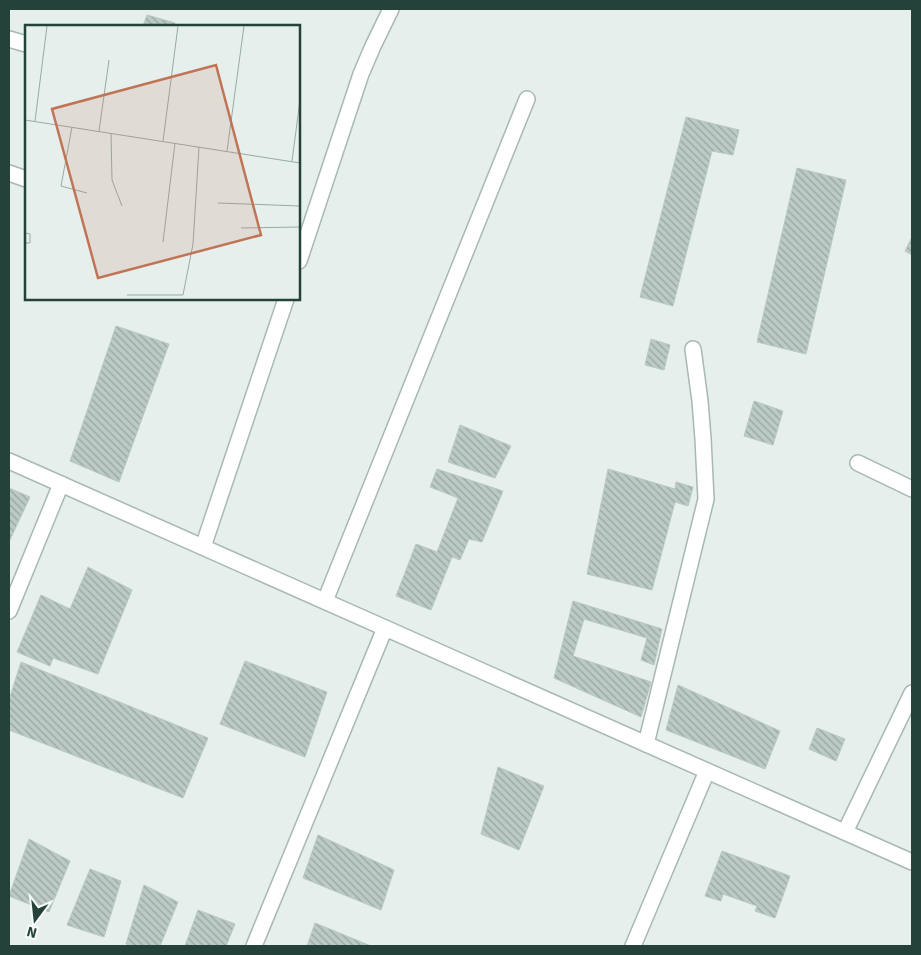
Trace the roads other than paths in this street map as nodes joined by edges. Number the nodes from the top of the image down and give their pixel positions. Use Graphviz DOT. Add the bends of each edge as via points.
graph roads {
  1 [pos="391,9"];
  2 [pos="9,39"];
  3 [pos="25,44"];
  4 [pos="527,99"];
  5 [pos="9,173"];
  6 [pos="25,179"];
  7 [pos="300,258"];
  8 [pos="286,300"];
  9 [pos="693,349"];
  10 [pos="9,461"];
  11 [pos="858,463"];
  12 [pos="61,484"];
  13 [pos="912,489"];
  14 [pos="203,547"];
  15 [pos="325,601"];
  16 [pos="9,611"];
  17 [pos="385,628"];
  18 [pos="912,693"];
  19 [pos="646,744"];
  20 [pos="707,771"];
  21 [pos="845,832"];
  22 [pos="912,862"];
  23 [pos="254,946"];
  24 [pos="633,946"];
  1 -- 7 [label="street" via="361,74"];
  2 -- 3 [label="street"];
  4 -- 15 [label="street"];
  5 -- 6 [label="street"];
  8 -- 14 [label="street"];
  9 -- 19 [label="street" via="704,439 706,499"];
  10 -- 12 [label="street"];
  11 -- 13 [label="street"];
  12 -- 14 [label="street"];
  12 -- 16 [label="street"];
  14 -- 15 [label="street"];
  15 -- 17 [label="street"];
  17 -- 19 [label="street"];
  17 -- 23 [label="street"];
  18 -- 21 [label="street"];
  19 -- 20 [label="street"];
  20 -- 21 [label="street"];
  20 -- 24 [label="street"];
  21 -- 22 [label="street"];
}
